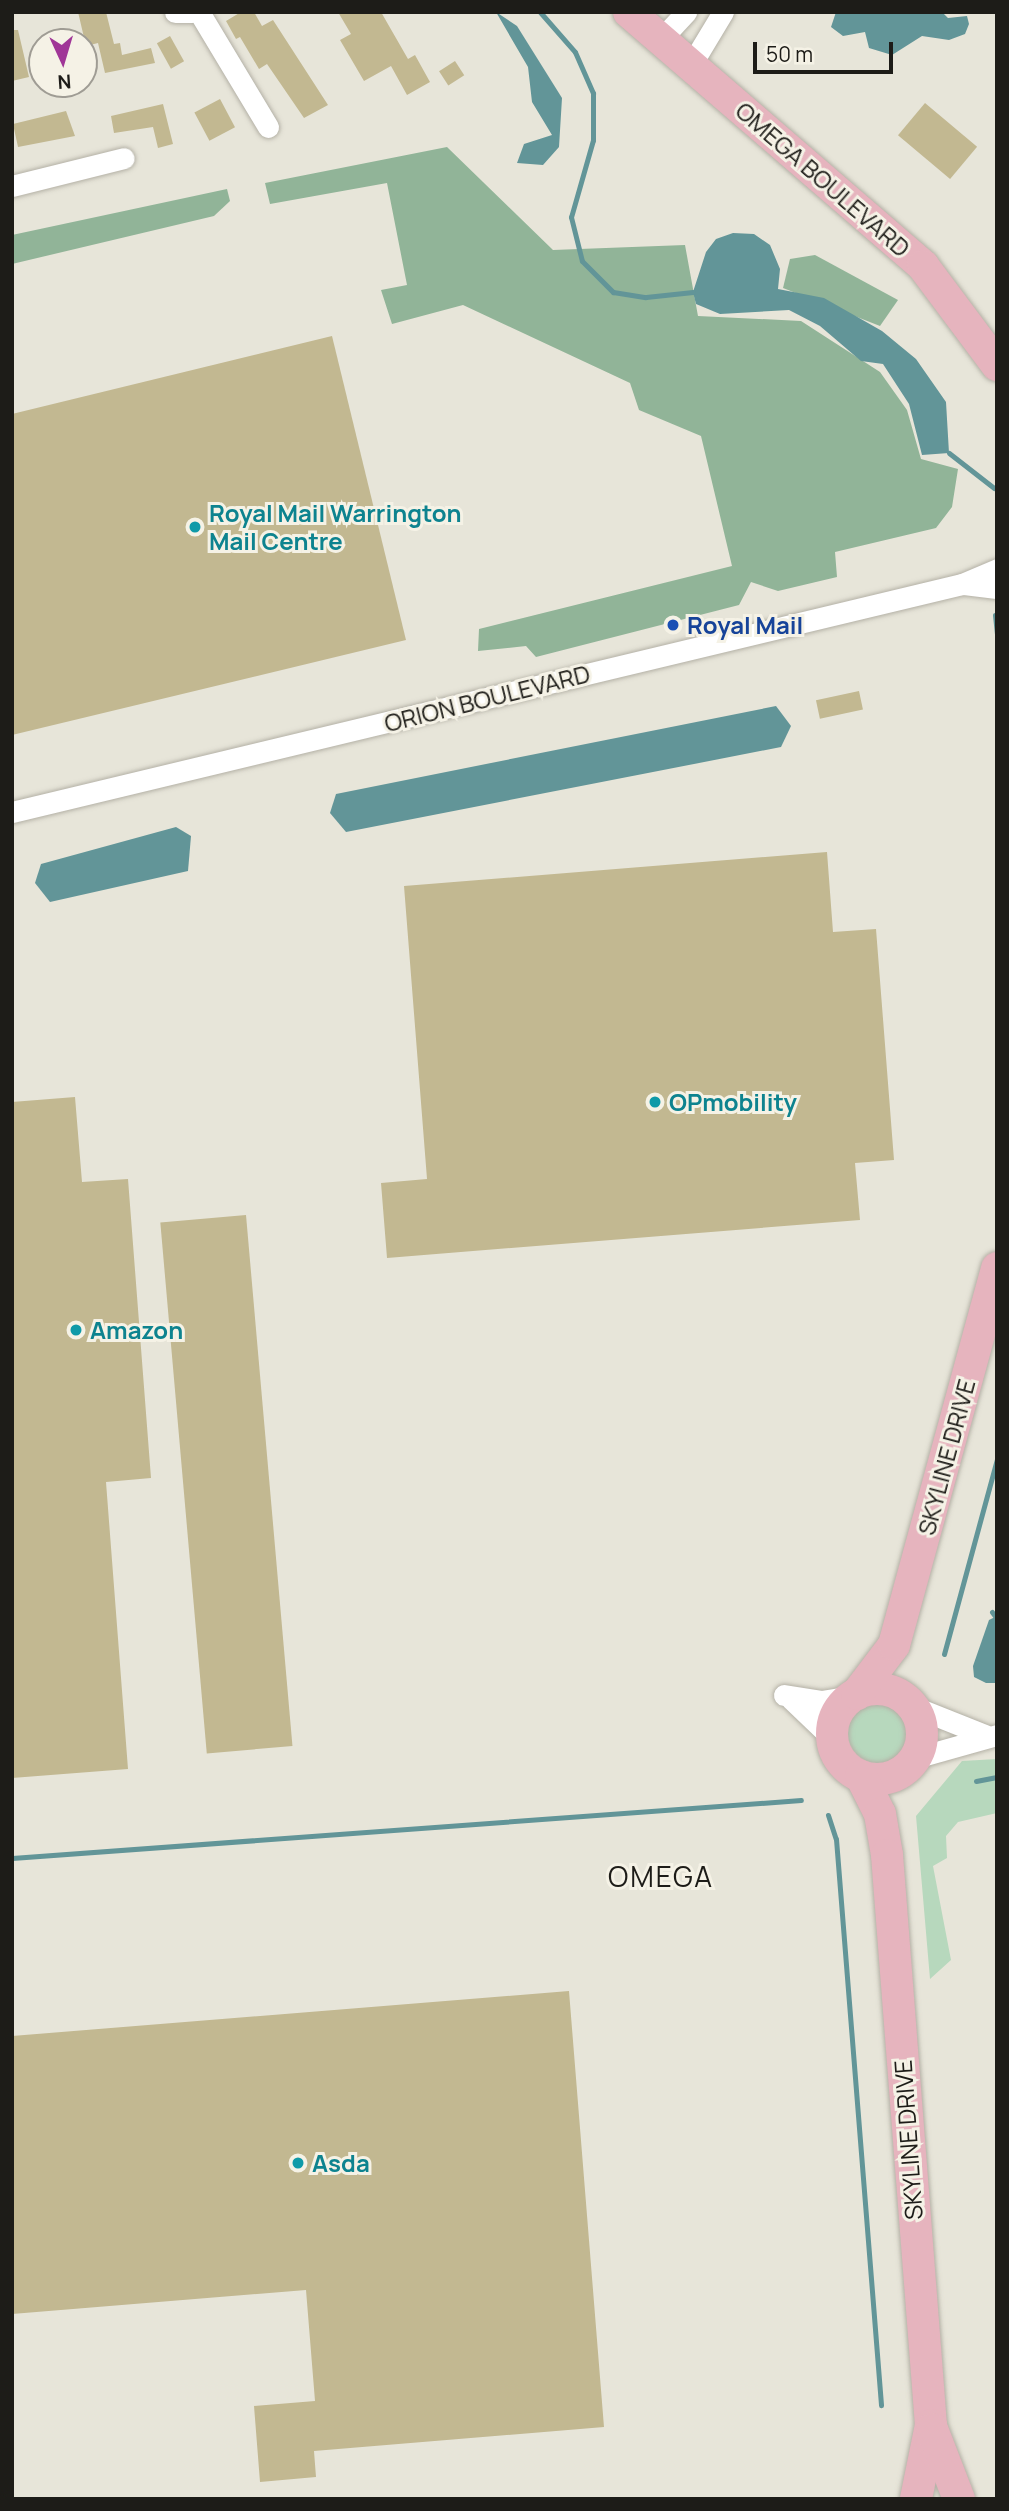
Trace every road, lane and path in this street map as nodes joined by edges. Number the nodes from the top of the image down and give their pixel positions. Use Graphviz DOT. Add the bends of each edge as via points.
graph roads {
  1 [pos="175,12"];
  2 [pos="192,12"];
  3 [pos="199,12"];
  4 [pos="629,12"];
  5 [pos="686,12"];
  6 [pos="723,12"];
  7 [pos="661,39"];
  8 [pos="691,65"];
  9 [pos="268,127"];
  10 [pos="124,158"];
  11 [pos="12,186"];
  12 [pos="997,365"];
  13 [pos="997,569"];
  14 [pos="962,584"];
  15 [pos="997,588"];
  16 [pos="12,812"];
  17 [pos="997,1268"];
  18 [pos="894,1645"];
  19 [pos="856,1695"];
  20 [pos="909,1703"];
  21 [pos="992,1735"];
  22 [pos="832,1738"];
  23 [pos="911,1764"];
  24 [pos="861,1776"];
  25 [pos="887,1855"];
  26 [pos="931,2425"];
  27 [pos="916,2499"];
  28 [pos="959,2499"];
  1 -- 2 [label="street"];
  3 -- 9 [label="street"];
  4 -- 7 [label="main road, OMEGA BOULEVARD"];
  5 -- 7 [label="street"];
  6 -- 8 [label="street"];
  7 -- 8 [label="main road, OMEGA BOULEVARD"];
  8 -- 12 [label="main road, OMEGA BOULEVARD" via="923,266"];
  10 -- 11 [label="street"];
  13 -- 14 [label="street, ORION BOULEVARD"];
  14 -- 15 [label="street, ORION BOULEVARD"];
  14 -- 16 [label="street, ORION BOULEVARD"];
  17 -- 18 [label="main road, SKYLINE DRIVE"];
  18 -- 19 [label="main road, SKYLINE DRIVE"];
  18 -- 20 [label="main road, SKYLINE DRIVE"];
  19 -- 20 [label="main road" via="880,1689"];
  19 -- 22 [label="main road" via="836,1716"];
  19 -- 22 [label="street" via="821,1701 784,1695 815,1716"];
  20 -- 21 [label="street"];
  20 -- 23 [label="main road" via="922,1733"];
  21 -- 23 [label="street"];
  22 -- 24 [label="main road" via="841,1761"];
  23 -- 24 [label="main road" via="884,1779"];
  23 -- 25 [label="main road, SKYLINE DRIVE"];
  24 -- 25 [label="main road, SKYLINE DRIVE" via="880,1814"];
  25 -- 26 [label="main road, SKYLINE DRIVE"];
  26 -- 27 [label="main road, SKYLINE DRIVE"];
  26 -- 28 [label="main road, SKYLINE DRIVE"];
}
